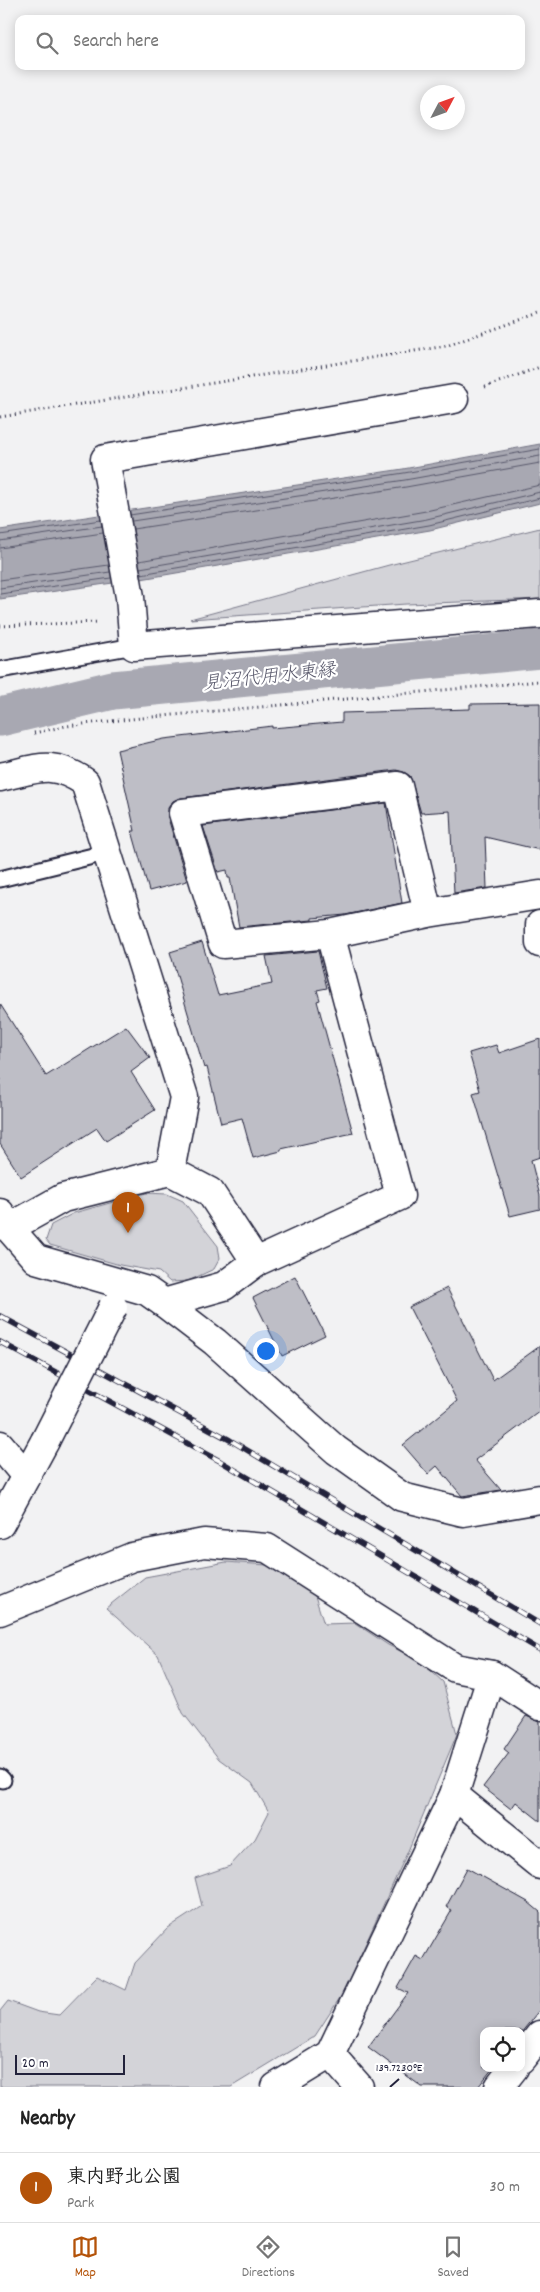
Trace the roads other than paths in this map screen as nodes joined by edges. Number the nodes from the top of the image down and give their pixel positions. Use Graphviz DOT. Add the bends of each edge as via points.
graph roads {
  1 [pos="454,399"];
  2 [pos="540,614"];
  3 [pos="132,621"];
  4 [pos="0,670"];
  5 [pos="0,776"];
  6 [pos="109,852"];
  7 [pos="0,879"];
  8 [pos="540,895"];
  9 [pos="428,913"];
  10 [pos="540,926"];
  11 [pos="330,934"];
  12 [pos="540,943"];
  13 [pos="170,1171"];
  14 [pos="5,1220"];
  15 [pos="256,1262"];
  16 [pos="120,1297"];
  17 [pos="164,1303"];
  18 [pos="0,1445"];
  19 [pos="26,1476"];
  20 [pos="540,1499"];
  21 [pos="0,1524"];
  22 [pos="0,1611"];
  23 [pos="492,1675"];
  24 [pos="540,1706"];
  25 [pos="454,1796"];
  26 [pos="540,1865"];
  27 [pos="540,2035"];
  28 [pos="330,2054"];
  29 [pos="525,2054"];
  30 [pos="511,2072"];
  31 [pos="276,2087"];
  32 [pos="359,2087"];
  33 [pos="499,2087"];
  1 -- 3 [label="street" via="105,459"];
  2 -- 3 [label="street"];
  3 -- 4 [label="lane"];
  5 -- 6 [label="street" via="52,766 67,770 85,782"];
  6 -- 7 [label="lane"];
  6 -- 13 [label="street" via="184,1097"];
  8 -- 9 [label="street"];
  9 -- 11 [label="street"];
  9 -- 11 [label="street" via="398,786 183,813 223,944"];
  10 -- 12 [label="street"];
  11 -- 15 [label="street" via="400,1196"];
  13 -- 14 [label="street" via="63,1198"];
  13 -- 15 [label="street" via="210,1192"];
  14 -- 16 [label="street" via="36,1259"];
  15 -- 17 [label="street" via="224,1286"];
  16 -- 17 [label="street" via="147,1291"];
  16 -- 19 [label="street, bridge"];
  17 -- 20 [label="street" via="215,1342 336,1450 402,1497 464,1512"];
  18 -- 19 [label="street"];
  19 -- 21 [label="street"];
  22 -- 23 [label="street" via="132,1557 204,1543 268,1548 455,1668"];
  23 -- 24 [label="street"];
  23 -- 25 [label="street"];
  25 -- 26 [label="street"];
  25 -- 28 [label="street"];
  27 -- 29 [label="street"];
  28 -- 31 [label="street"];
  28 -- 32 [label="street"];
  30 -- 33 [label="street"];
}
